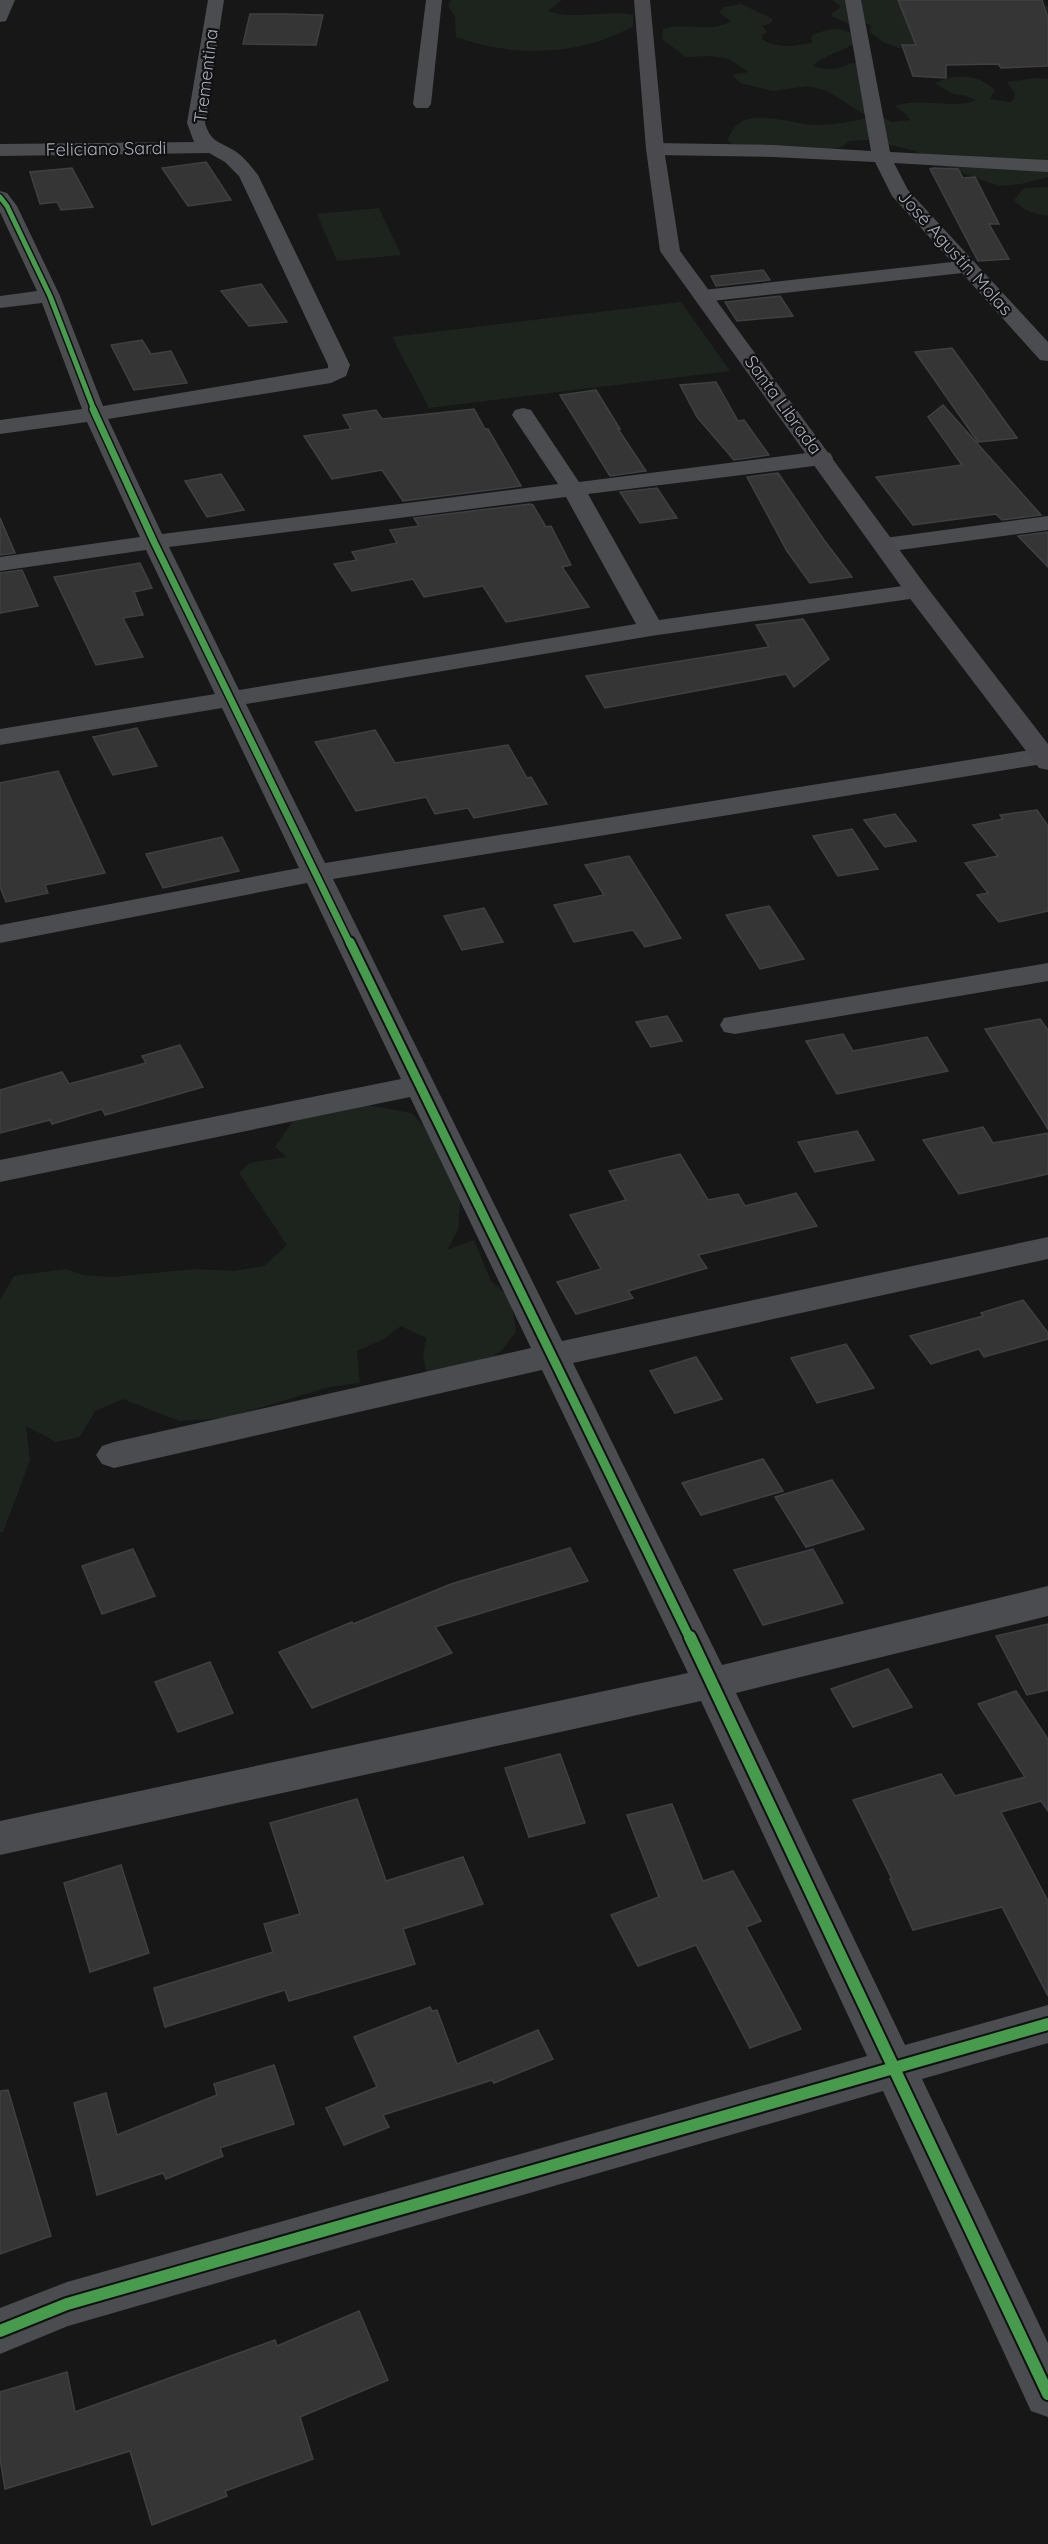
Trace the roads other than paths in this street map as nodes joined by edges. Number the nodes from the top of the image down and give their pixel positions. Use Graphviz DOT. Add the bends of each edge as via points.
graph roads {
  1 [pos="7,0"];
  2 [pos="216,0"];
  3 [pos="434,0"];
  4 [pos="642,0"];
  5 [pos="853,0"];
  6 [pos="0,17"];
  7 [pos="422,104"];
  8 [pos="211,147"];
  9 [pos="655,149"];
  10 [pos="0,150"];
  11 [pos="881,156"];
  12 [pos="1048,165"];
  13 [pos="0,197"];
  14 [pos="965,267"];
  15 [pos="50,296"];
  16 [pos="703,296"];
  17 [pos="0,302"];
  18 [pos="1048,355"];
  19 [pos="95,414"];
  20 [pos="523,415"];
  21 [pos="0,427"];
  22 [pos="822,458"];
  23 [pos="573,489"];
  24 [pos="1048,523"];
  25 [pos="154,542"];
  26 [pos="885,545"];
  27 [pos="0,564"];
  28 [pos="917,591"];
  29 [pos="651,629"];
  30 [pos="230,699"];
  31 [pos="0,737"];
  32 [pos="1046,759"];
  33 [pos="317,873"];
  34 [pos="0,934"];
  35 [pos="1048,972"];
  36 [pos="735,1025"];
  37 [pos="421,1085"];
  38 [pos="0,1171"];
  39 [pos="1048,1248"];
  40 [pos="550,1356"];
  41 [pos="114,1455"];
  42 [pos="1048,1601"];
  43 [pos="712,1683"];
  44 [pos="0,1838"];
  45 [pos="1048,2024"];
  46 [pos="892,2068"];
  47 [pos="0,2331"];
  48 [pos="1048,2394"];
  1 -- 6 [label="street"];
  2 -- 8 [label="street, Trementina" via="196,123 200,137"];
  3 -- 7 [label="street"];
  4 -- 9 [label="street, Santa Librada"];
  5 -- 11 [label="street, José Agustín Molas"];
  8 -- 10 [label="street, Feliciano Sardi"];
  8 -- 19 [label="street" via="234,158 248,175 339,365 338,371 331,376"];
  9 -- 11 [label="street"];
  9 -- 16 [label="street, Santa Librada" via="670,251"];
  11 -- 12 [label="street"];
  11 -- 14 [label="street, José Agustín Molas" via="899,192"];
  13 -- 15 [label="street"];
  14 -- 16 [label="street"];
  14 -- 18 [label="street, José Agustín Molas"];
  15 -- 17 [label="street"];
  15 -- 19 [label="street"];
  16 -- 22 [label="street, Santa Librada"];
  19 -- 21 [label="street"];
  19 -- 25 [label="street"];
  20 -- 23 [label="street"];
  22 -- 23 [label="street"];
  22 -- 26 [label="street, Santa Librada"];
  23 -- 25 [label="street"];
  23 -- 29 [label="street"];
  24 -- 26 [label="street"];
  25 -- 27 [label="street"];
  25 -- 30 [label="street"];
  26 -- 28 [label="street, Santa Librada"];
  28 -- 29 [label="street"];
  28 -- 32 [label="street, Santa Librada"];
  29 -- 30 [label="street"];
  30 -- 31 [label="street"];
  30 -- 33 [label="street"];
  32 -- 33 [label="street"];
  33 -- 34 [label="street"];
  33 -- 37 [label="street"];
  35 -- 36 [label="street"];
  37 -- 38 [label="street"];
  37 -- 40 [label="street"];
  39 -- 40 [label="street"];
  40 -- 41 [label="street"];
  40 -- 43 [label="street"];
  42 -- 43 [label="street"];
  43 -- 44 [label="street"];
  43 -- 46 [label="street"];
  45 -- 46 [label="street"];
  46 -- 47 [label="street" via="67,2304"];
  46 -- 48 [label="street"];
}
